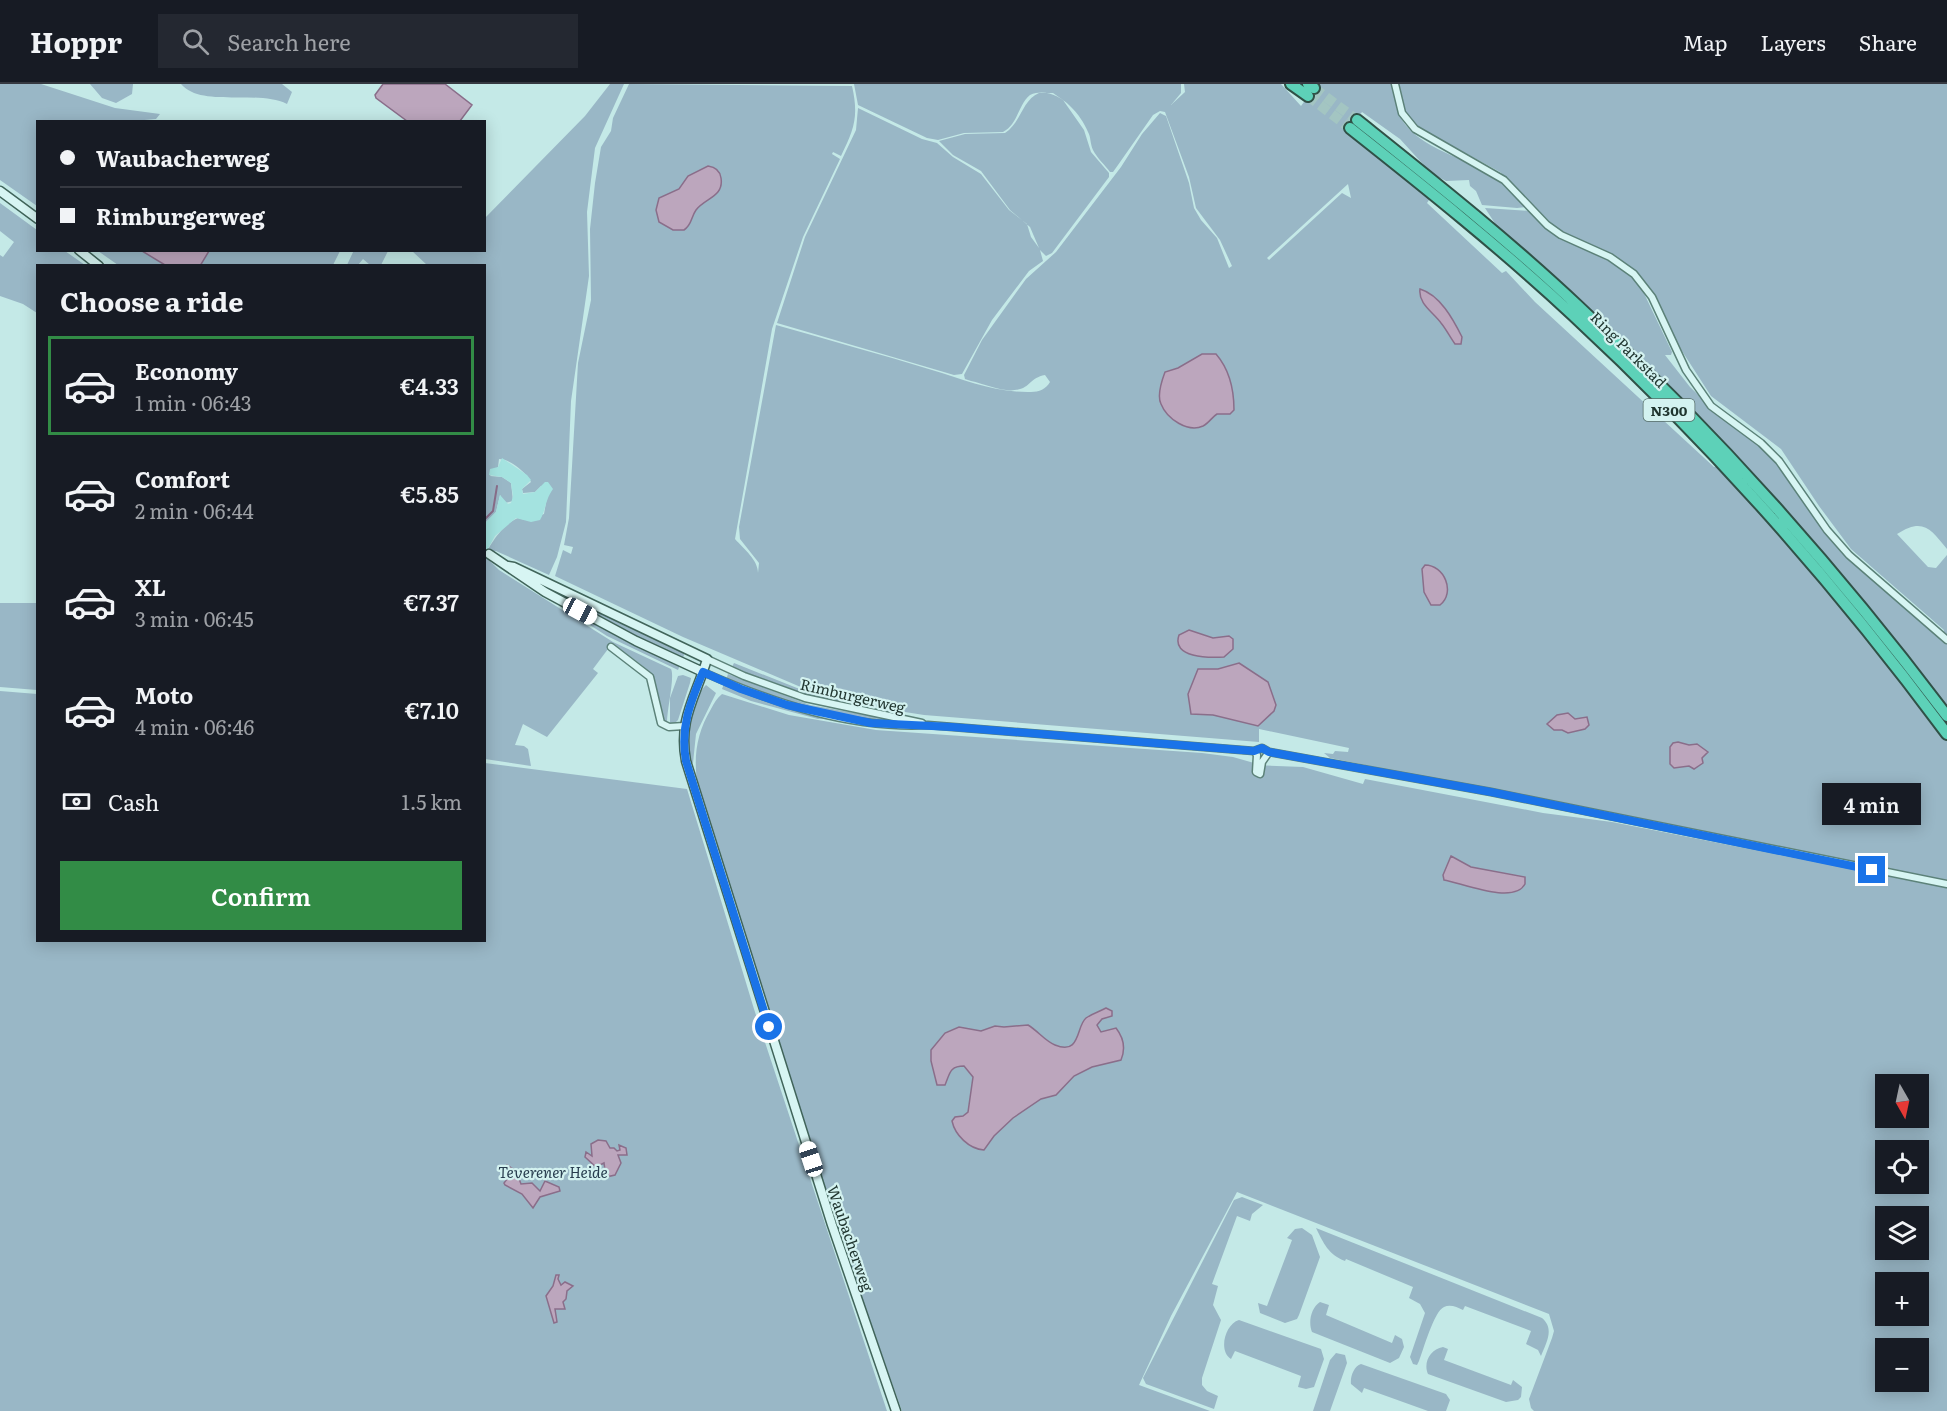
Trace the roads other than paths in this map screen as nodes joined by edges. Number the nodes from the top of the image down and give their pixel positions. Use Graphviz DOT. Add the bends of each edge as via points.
graph roads {
  1 [pos="1292,84"];
  2 [pos="1395,84"];
  3 [pos="1310,89"];
  4 [pos="0,191"];
  5 [pos="36,218"];
  6 [pos="82,252"];
  7 [pos="96,264"];
  8 [pos="489,554"];
  9 [pos="508,566"];
  10 [pos="1947,640"];
  11 [pos="611,647"];
  12 [pos="706,659"];
  13 [pos="703,672"];
  14 [pos="1947,716"];
  15 [pos="928,725"];
  16 [pos="684,726"];
  17 [pos="1947,734"];
  18 [pos="1254,751"];
  19 [pos="1269,752"];
  20 [pos="1947,884"];
  21 [pos="897,1411"];
  1 -- 3 [label="highway"];
  2 -- 10 [label="street" via="1402,113 1415,129 1504,180 1561,236 1631,270 1647,288 1686,370 1711,406 1761,442 1834,538"];
  4 -- 5 [label="street"];
  6 -- 7 [label="street"];
  8 -- 9 [label="street"];
  9 -- 12 [label="street"];
  9 -- 13 [label="street" via="544,592"];
  11 -- 16 [label="street" via="650,677 661,723"];
  12 -- 13 [label="street, Waubacherweg"];
  12 -- 15 [label="street, Rimburgerweg" via="804,698"];
  13 -- 15 [label="street, Rimburgerweg" via="764,698 821,713 871,723"];
  13 -- 16 [label="street, Waubacherweg"];
  14 -- 17 [label="highway, Ring Parkstad / N300" via="1835,575 1656,383 1528,261 1353,124 1520,267 1726,469 1860,622"];
  15 -- 18 [label="street, Rimburgerweg"];
  16 -- 21 [label="street, Waubacherweg" via="685,754 696,796 832,1225"];
  18 -- 19 [label="street, Rimburgerweg" via="1262,748"];
  18 -- 19 [label="street" via="1258,773"];
  19 -- 20 [label="street, Rimburgerweg" via="1491,792"];
}
